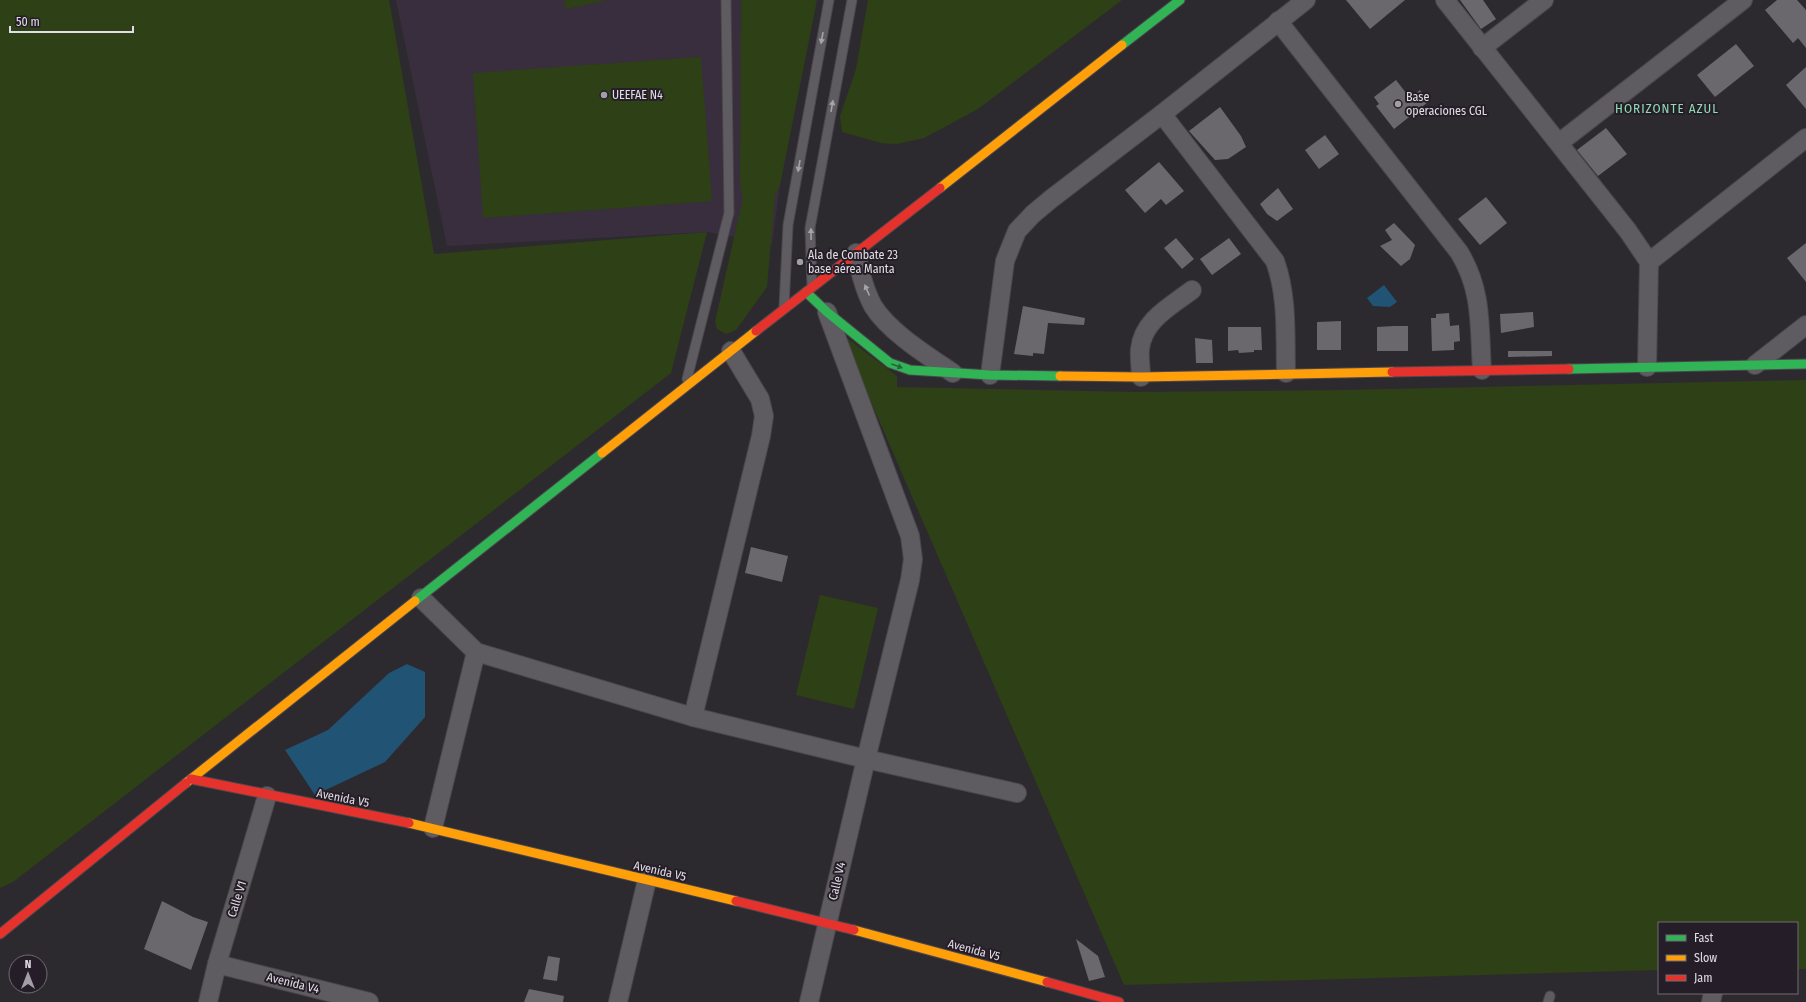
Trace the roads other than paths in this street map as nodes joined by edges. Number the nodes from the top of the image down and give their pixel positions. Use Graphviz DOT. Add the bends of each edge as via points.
graph roads {
  1 [pos="726,0"];
  2 [pos="829,0"];
  3 [pos="852,0"];
  4 [pos="1180,0"];
  5 [pos="1306,0"];
  6 [pos="1445,0"];
  7 [pos="1544,0"];
  8 [pos="1743,0"];
  9 [pos="1278,21"];
  10 [pos="1482,48"];
  11 [pos="1162,114"];
  12 [pos="1806,138"];
  13 [pos="1559,142"];
  14 [pos="856,253"];
  15 [pos="1649,262"];
  16 [pos="809,290"];
  17 [pos="1192,290"];
  18 [pos="784,310"];
  19 [pos="827,312"];
  20 [pos="1806,325"];
  21 [pos="731,351"];
  22 [pos="1806,364"];
  23 [pos="1755,365"];
  24 [pos="1647,367"];
  25 [pos="1482,370"];
  26 [pos="953,373"];
  27 [pos="1286,373"];
  28 [pos="990,375"];
  29 [pos="1141,378"];
  30 [pos="686,386"];
  31 [pos="421,598"];
  32 [pos="476,652"];
  33 [pos="693,717"];
  34 [pos="866,759"];
  35 [pos="191,779"];
  36 [pos="1017,793"];
  37 [pos="267,796"];
  38 [pos="433,828"];
  39 [pos="647,880"];
  40 [pos="828,923"];
  41 [pos="0,934"];
  42 [pos="217,964"];
  43 [pos="208,1002"];
  44 [pos="369,1002"];
  45 [pos="618,1002"];
  46 [pos="809,1002"];
  47 [pos="1119,1002"];
  1 -- 30 [label="lane" via="729,213"];
  2 -- 18 [label="lane, one-way" via="788,225"];
  16 -- 3 [label="lane, one-way" via="810,228"];
  4 -- 14 [label="street"];
  5 -- 9 [label="street"];
  6 -- 10 [label="street"];
  7 -- 10 [label="street"];
  8 -- 13 [label="street"];
  9 -- 11 [label="street"];
  9 -- 25 [label="street" via="1468,266 1477,294"];
  10 -- 13 [label="street"];
  11 -- 27 [label="street" via="1275,262 1284,298"];
  11 -- 28 [label="street" via="1051,199 1017,231 1005,261"];
  12 -- 15 [label="street"];
  13 -- 15 [label="street"];
  14 -- 16 [label="street"];
  26 -- 14 [label="street, one-way" via="900,333 874,306 861,278"];
  15 -- 24 [label="street"];
  16 -- 18 [label="street"];
  16 -- 19 [label="street"];
  17 -- 29 [label="street" via="1149,324 1143,334 1140,350"];
  18 -- 21 [label="street"];
  19 -- 26 [label="street, one-way" via="890,363 910,370"];
  19 -- 34 [label="street, Calle V4" via="910,536 913,559"];
  20 -- 23 [label="street"];
  21 -- 30 [label="street"];
  21 -- 33 [label="street" via="760,399 764,416"];
  22 -- 23 [label="street"];
  23 -- 24 [label="street"];
  24 -- 25 [label="street"];
  25 -- 27 [label="street"];
  26 -- 28 [label="street"];
  27 -- 29 [label="street"];
  28 -- 29 [label="street"];
  30 -- 31 [label="street"];
  31 -- 32 [label="street"];
  31 -- 35 [label="street"];
  32 -- 33 [label="street"];
  32 -- 38 [label="street"];
  33 -- 34 [label="street"];
  34 -- 36 [label="street"];
  34 -- 40 [label="street, Calle V4"];
  35 -- 37 [label="street, Avenida V5"];
  35 -- 41 [label="street"];
  37 -- 38 [label="street, Avenida V5"];
  37 -- 42 [label="street, Calle V1"];
  38 -- 39 [label="street, Avenida V5"];
  39 -- 40 [label="street, Avenida V5"];
  39 -- 45 [label="street"];
  40 -- 46 [label="street, Calle V4"];
  40 -- 47 [label="street, Avenida V5"];
  42 -- 43 [label="street, Calle V1"];
  42 -- 44 [label="street, Avenida V4"];
}
